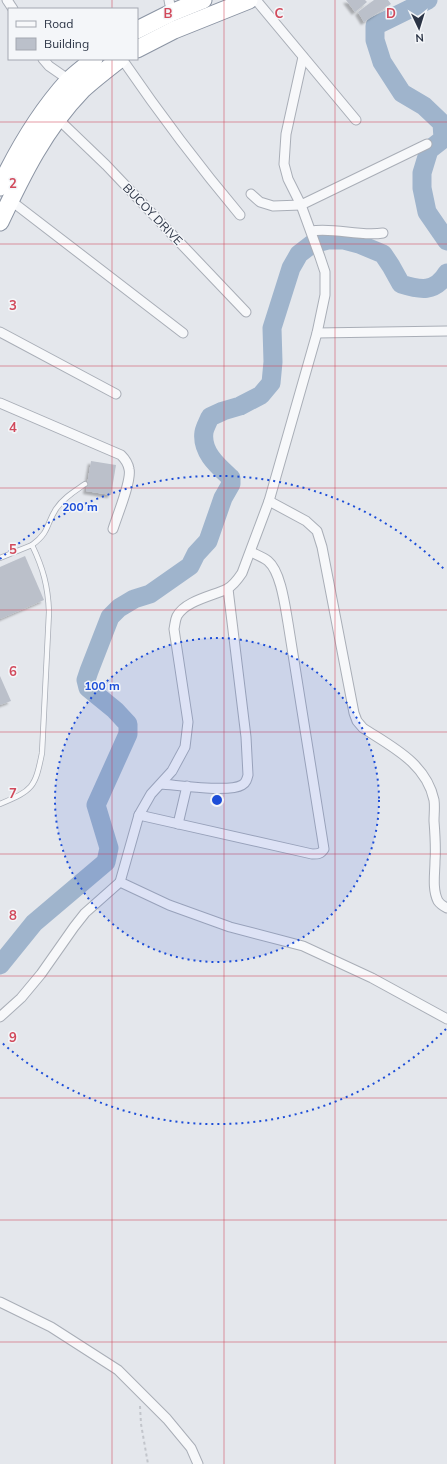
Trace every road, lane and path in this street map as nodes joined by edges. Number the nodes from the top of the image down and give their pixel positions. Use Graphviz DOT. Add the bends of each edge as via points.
graph roads {
  1 [pos="203,0"];
  2 [pos="249,0"];
  3 [pos="256,0"];
  4 [pos="170,7"];
  5 [pos="138,29"];
  6 [pos="174,30"];
  7 [pos="138,48"];
  8 [pos="303,58"];
  9 [pos="44,60"];
  10 [pos="93,60"];
  11 [pos="119,60"];
  12 [pos="122,60"];
  13 [pos="76,85"];
  14 [pos="52,114"];
  15 [pos="356,120"];
  16 [pos="427,144"];
  17 [pos="2,177"];
  18 [pos="251,194"];
  19 [pos="10,200"];
  20 [pos="302,205"];
  21 [pos="240,215"];
  22 [pos="0,222"];
  23 [pos="311,231"];
  24 [pos="383,233"];
  25 [pos="246,312"];
  26 [pos="447,331"];
  27 [pos="0,332"];
  28 [pos="183,333"];
  29 [pos="317,333"];
  30 [pos="116,394"];
  31 [pos="0,403"];
  32 [pos="85,484"];
  33 [pos="269,501"];
  34 [pos="113,529"];
  35 [pos="32,545"];
  36 [pos="251,552"];
  37 [pos="0,558"];
  38 [pos="228,589"];
  39 [pos="161,784"];
  40 [pos="187,786"];
  41 [pos="0,804"];
  42 [pos="139,815"];
  43 [pos="178,824"];
  44 [pos="120,882"];
  45 [pos="447,908"];
  46 [pos="0,1017"];
  47 [pos="447,1019"];
  48 [pos="0,1302"];
  49 [pos="139,1390"];
  50 [pos="148,1464"];
  51 [pos="198,1464"];
  1 -- 4 [label="highway"];
  2 -- 6 [label="highway"];
  3 -- 8 [label="street"];
  4 -- 5 [label="highway"];
  4 -- 6 [label="street"];
  6 -- 7 [label="highway"];
  8 -- 15 [label="street"];
  8 -- 20 [label="street" via="286,134 284,157 288,179"];
  9 -- 13 [label="street"];
  10 -- 13 [label="highway"];
  11 -- 13 [label="highway"];
  12 -- 21 [label="street" via="195,160"];
  13 -- 14 [label="highway"];
  14 -- 17 [label="highway" via="24,141"];
  14 -- 19 [label="highway" via="42,142"];
  14 -- 25 [label="street, BUCOY DRIVE" via="150,211"];
  16 -- 20 [label="street"];
  18 -- 20 [label="street" via="260,202 273,206"];
  19 -- 22 [label="highway"];
  19 -- 28 [label="street"];
  20 -- 23 [label="street"];
  23 -- 24 [label="street" via="322,229 352,233"];
  23 -- 29 [label="street" via="325,272 325,295"];
  26 -- 29 [label="street"];
  27 -- 30 [label="street"];
  29 -- 33 [label="street"];
  31 -- 34 [label="street" via="121,456 126,461 130,470 128,481"];
  32 -- 35 [label="lane" via="61,502 42,538"];
  33 -- 36 [label="street"];
  33 -- 45 [label="street" via="306,521 317,531 357,721 363,728 406,757 428,781 434,801 434,882 438,901"];
  35 -- 37 [label="lane"];
  35 -- 41 [label="lane" via="42,567 48,594 42,753 35,781 27,791"];
  36 -- 38 [label="street" via="236,583"];
  36 -- 43 [label="street" via="269,562 282,591 324,848 319,854 312,854"];
  38 -- 39 [label="street" via="197,601 177,616 174,629 188,722 185,747 172,771"];
  38 -- 40 [label="street" via="246,737 248,775 243,785 236,788"];
  39 -- 40 [label="street"];
  39 -- 42 [label="street"];
  40 -- 43 [label="street"];
  42 -- 43 [label="street"];
  42 -- 44 [label="street"];
  44 -- 46 [label="street" via="85,913 41,974 21,998"];
  44 -- 47 [label="street" via="176,908 230,927 303,946 372,978"];
  48 -- 49 [label="street" via="51,1327 118,1370"];
  49 -- 50 [label="path" via="141,1424"];
  49 -- 51 [label="street" via="167,1418 191,1448"];
}
